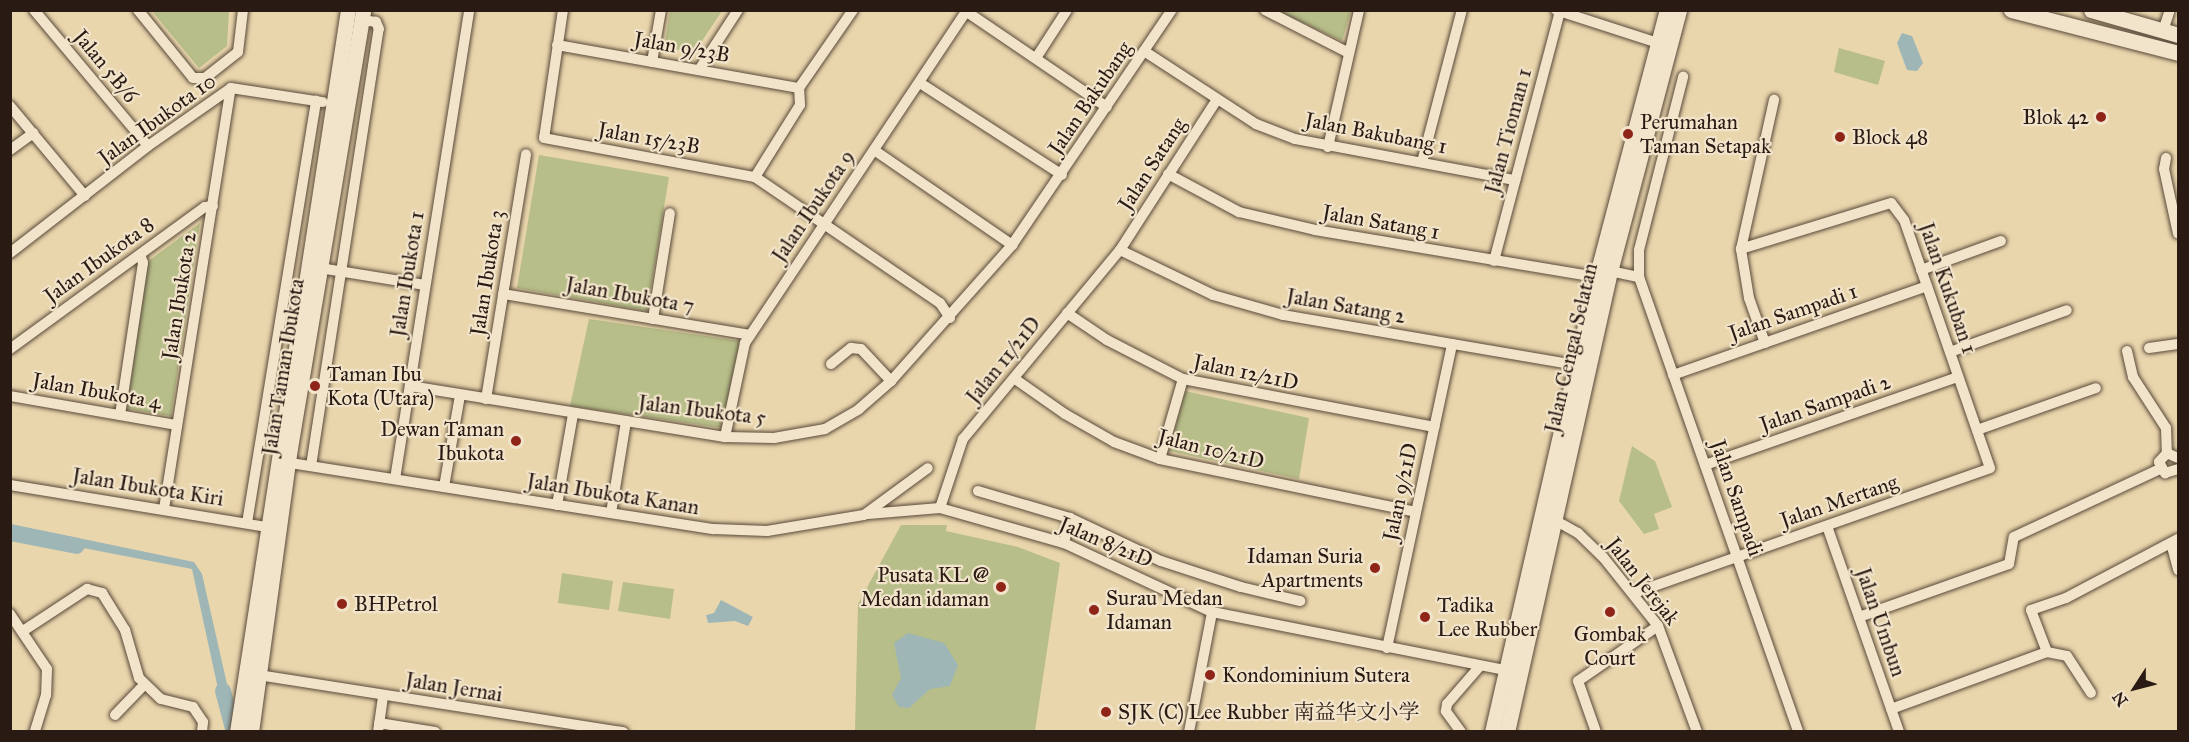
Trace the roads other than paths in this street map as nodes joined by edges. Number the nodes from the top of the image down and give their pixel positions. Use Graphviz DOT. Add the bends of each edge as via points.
graph roads {
  1 [pos="34,10"];
  2 [pos="138,10"];
  3 [pos="243,10"];
  4 [pos="348,10"];
  5 [pos="469,10"];
  6 [pos="563,10"];
  7 [pos="661,10"];
  8 [pos="738,10"];
  9 [pos="853,10"];
  10 [pos="1067,10"];
  11 [pos="1172,10"];
  12 [pos="1265,10"];
  13 [pos="1359,10"];
  14 [pos="1462,10"];
  15 [pos="1667,10"];
  16 [pos="1679,10"];
  17 [pos="2011,10"];
  18 [pos="2091,10"];
  19 [pos="967,11"];
  20 [pos="1558,11"];
  21 [pos="2170,12"];
  22 [pos="362,15"];
  23 [pos="2171,33"];
  24 [pos="1658,43"];
  25 [pos="557,45"];
  26 [pos="1144,51"];
  27 [pos="1347,52"];
  28 [pos="2178,53"];
  29 [pos="1036,58"];
  30 [pos="652,62"];
  31 [pos="699,70"];
  32 [pos="1683,77"];
  33 [pos="920,83"];
  34 [pos="231,88"];
  35 [pos="799,88"];
  36 [pos="1774,99"];
  37 [pos="316,101"];
  38 [pos="1216,101"];
  39 [pos="342,105"];
  40 [pos="10,106"];
  41 [pos="1107,107"];
  42 [pos="33,133"];
  43 [pos="148,146"];
  44 [pos="1328,147"];
  45 [pos="10,150"];
  46 [pos="874,150"];
  47 [pos="526,154"];
  48 [pos="2166,158"];
  49 [pos="1422,162"];
  50 [pos="1168,174"];
  51 [pos="1062,175"];
  52 [pos="755,177"];
  53 [pos="1515,180"];
  54 [pos="85,196"];
  55 [pos="213,206"];
  56 [pos="1041,208"];
  57 [pos="670,213"];
  58 [pos="825,224"];
  59 [pos="2178,231"];
  60 [pos="2001,241"];
  61 [pos="1012,245"];
  62 [pos="1120,249"];
  63 [pos="1741,249"];
  64 [pos="10,253"];
  65 [pos="140,254"];
  66 [pos="1494,261"];
  67 [pos="320,268"];
  68 [pos="1921,270"];
  69 [pos="341,272"];
  70 [pos="1604,276"];
  71 [pos="1639,277"];
  72 [pos="425,285"];
  73 [pos="1927,286"];
  74 [pos="503,294"];
  75 [pos="2067,310"];
  76 [pos="1067,313"];
  77 [pos="280,318"];
  78 [pos="950,318"];
  79 [pos="653,319"];
  80 [pos="298,321"];
  81 [pos="750,335"];
  82 [pos="1766,343"];
  83 [pos="1452,344"];
  84 [pos="2178,344"];
  85 [pos="2149,348"];
  86 [pos="10,349"];
  87 [pos="2127,351"];
  88 [pos="1950,352"];
  89 [pos="831,364"];
  90 [pos="1576,366"];
  91 [pos="1673,375"];
  92 [pos="1958,377"];
  93 [pos="1015,379"];
  94 [pos="1183,379"];
  95 [pos="891,381"];
  96 [pos="410,386"];
  97 [pos="2096,388"];
  98 [pos="460,395"];
  99 [pos="10,396"];
  100 [pos="486,399"];
  101 [pos="573,414"];
  102 [pos="120,415"];
  103 [pos="626,421"];
  104 [pos="177,425"];
  105 [pos="1434,427"];
  106 [pos="1977,430"];
  107 [pos="725,437"];
  108 [pos="2167,453"];
  109 [pos="2178,458"];
  110 [pos="1160,459"];
  111 [pos="283,462"];
  112 [pos="1705,465"];
  113 [pos="311,466"];
  114 [pos="928,468"];
  115 [pos="1990,468"];
  116 [pos="2160,469"];
  117 [pos="2178,470"];
  118 [pos="395,479"];
  119 [pos="10,485"];
  120 [pos="444,487"];
  121 [pos="978,491"];
  122 [pos="557,505"];
  123 [pos="940,508"];
  124 [pos="164,509"];
  125 [pos="1415,512"];
  126 [pos="610,513"];
  127 [pos="864,515"];
  128 [pos="1546,517"];
  129 [pos="1068,518"];
  130 [pos="247,523"];
  131 [pos="1827,526"];
  132 [pos="274,528"];
  133 [pos="2175,541"];
  134 [pos="1062,543"];
  135 [pos="1736,557"];
  136 [pos="2178,570"];
  137 [pos="1634,593"];
  138 [pos="1300,600"];
  139 [pos="1212,612"];
  140 [pos="10,614"];
  141 [pos="1859,617"];
  142 [pos="1658,626"];
  143 [pos="23,631"];
  144 [pos="1387,648"];
  145 [pos="2047,652"];
  146 [pos="1480,666"];
  147 [pos="1504,670"];
  148 [pos="252,677"];
  149 [pos="144,685"];
  150 [pos="2091,693"];
  151 [pos="383,696"];
  152 [pos="1506,697"];
  153 [pos="1891,709"];
  154 [pos="115,715"];
  155 [pos="379,727"];
  156 [pos="1794,730"];
  157 [pos="35,732"];
  158 [pos="202,732"];
  159 [pos="237,732"];
  160 [pos="251,732"];
  161 [pos="435,732"];
  162 [pos="623,732"];
  163 [pos="1189,732"];
  164 [pos="1461,732"];
  165 [pos="1492,732"];
  166 [pos="1507,732"];
  167 [pos="1596,732"];
  168 [pos="1697,732"];
  169 [pos="1899,732"];
  1 -- 43 [label="street, Jalan 5B/6"];
  2 -- 3 [label="street" via="193,78 205,78 238,52"];
  4 -- 39 [label="street, Jalan Taman Ibukota"];
  5 -- 72 [label="street, Jalan Ibukota 1"];
  6 -- 25 [label="street"];
  7 -- 30 [label="street"];
  8 -- 31 [label="street"];
  9 -- 35 [label="street"];
  10 -- 29 [label="street"];
  11 -- 26 [label="street, Jalan Bakubang"];
  12 -- 27 [label="street"];
  13 -- 27 [label="street"];
  14 -- 49 [label="street"];
  15 -- 24 [label="street, Jalan Cengal Selatan"];
  16 -- 70 [label="street, Jalan Cengal Selatan"];
  17 -- 28 [label="street"];
  18 -- 23 [label="street"];
  19 -- 29 [label="street"];
  19 -- 33 [label="street, Jalan Ibukota 9"];
  20 -- 24 [label="street"];
  20 -- 53 [label="street, Jalan Tioman 1"];
  21 -- 23 [label="street"];
  22 -- 39 [label="street, Jalan Taman Ibukota"];
  22 -- 69 [label="street" via="376,22 379,29"];
  24 -- 70 [label="street, Jalan Cengal Selatan"];
  25 -- 30 [label="street, Jalan 9/23B"];
  25 -- 52 [label="street, Jalan 15/23B" via="544,138"];
  26 -- 38 [label="street, Jalan Bakubang 1"];
  26 -- 41 [label="street, Jalan Bakubang"];
  27 -- 44 [label="street"];
  29 -- 41 [label="street"];
  30 -- 31 [label="street, Jalan 9/23B"];
  31 -- 35 [label="street, Jalan 9/23B"];
  32 -- 71 [label="street, Jalan Sampadi" via="1639,250"];
  33 -- 46 [label="street, Jalan Ibukota 9"];
  33 -- 51 [label="street"];
  34 -- 37 [label="street, Jalan Ibukota 10"];
  34 -- 43 [label="street, Jalan Ibukota 10"];
  34 -- 55 [label="street, Jalan Ibukota 2"];
  35 -- 52 [label="street" via="800,105"];
  36 -- 63 [label="street"];
  37 -- 39 [label="street, Jalan Ibukota 10"];
  37 -- 77 [label="street"];
  38 -- 44 [label="street, Jalan Bakubang 1" via="1256,124"];
  38 -- 50 [label="street, Jalan Satang"];
  39 -- 67 [label="street, Jalan Taman Ibukota"];
  39 -- 80 [label="street, Jalan Taman Ibukota"];
  40 -- 42 [label="street"];
  41 -- 51 [label="street, Jalan Bakubang"];
  42 -- 45 [label="street"];
  42 -- 54 [label="street"];
  43 -- 54 [label="street, Jalan Ibukota 10"];
  44 -- 49 [label="street, Jalan Bakubang 1"];
  46 -- 58 [label="street, Jalan Ibukota 9"];
  46 -- 61 [label="street"];
  47 -- 74 [label="street, Jalan Ibukota 3"];
  48 -- 59 [label="street" via="2164,169"];
  49 -- 53 [label="street, Jalan Bakubang 1"];
  50 -- 62 [label="street, Jalan Satang"];
  50 -- 66 [label="street, Jalan Satang 1" via="1239,212 1315,230"];
  51 -- 56 [label="street, Jalan Bakubang"];
  52 -- 58 [label="street"];
  53 -- 66 [label="street, Jalan Tioman 1"];
  54 -- 64 [label="street, Jalan Ibukota 10"];
  55 -- 65 [label="street, Jalan Ibukota 8" via="205,207"];
  55 -- 104 [label="street, Jalan Ibukota 2"];
  56 -- 61 [label="street, Jalan Ibukota 5"];
  57 -- 79 [label="street"];
  58 -- 78 [label="street" via="940,303"];
  58 -- 81 [label="street, Jalan Ibukota 9"];
  60 -- 68 [label="street"];
  61 -- 78 [label="street, Jalan Ibukota 5"];
  62 -- 76 [label="street, Jalan 11/21D"];
  62 -- 83 [label="street, Jalan Satang 2" via="1213,295 1283,315"];
  63 -- 68 [label="street, Jalan Kukuban 1" via="1891,203 1904,220"];
  63 -- 82 [label="street" via="1749,298"];
  65 -- 86 [label="street, Jalan Ibukota 8"];
  65 -- 102 [label="street" via="143,263"];
  66 -- 70 [label="street, Jalan Satang 1"];
  67 -- 69 [label="street"];
  67 -- 111 [label="street, Jalan Taman Ibukota"];
  68 -- 73 [label="street, Jalan Kukuban 1"];
  69 -- 72 [label="street"];
  69 -- 113 [label="street"];
  70 -- 71 [label="street"];
  70 -- 90 [label="street, Jalan Cengal Selatan"];
  70 -- 128 [label="street, Jalan Cengal Selatan"];
  71 -- 91 [label="street, Jalan Sampadi"];
  72 -- 96 [label="street, Jalan Ibukota 1"];
  73 -- 82 [label="street, Jalan Sampadi 1"];
  73 -- 88 [label="street, Jalan Kukuban 1"];
  74 -- 79 [label="street, Jalan Ibukota 7"];
  74 -- 100 [label="street, Jalan Ibukota 3"];
  75 -- 88 [label="street"];
  76 -- 93 [label="street, Jalan 11/21D"];
  76 -- 94 [label="street, Jalan 12/21D" via="1125,350"];
  77 -- 80 [label="street"];
  77 -- 130 [label="street"];
  78 -- 95 [label="street, Jalan Ibukota 5"];
  79 -- 81 [label="street, Jalan Ibukota 7"];
  80 -- 111 [label="street, Jalan Taman Ibukota"];
  81 -- 107 [label="street, Jalan Ibukota 9"];
  82 -- 91 [label="street, Jalan Sampadi 1"];
  83 -- 90 [label="street, Jalan Satang 2"];
  83 -- 105 [label="street, Jalan 9/21D"];
  84 -- 85 [label="street"];
  87 -- 108 [label="street" via="2133,377 2166,428"];
  88 -- 92 [label="street, Jalan Kukuban 1"];
  89 -- 95 [label="street" via="851,348 861,350"];
  90 -- 128 [label="street, Jalan Cengal Selatan"];
  91 -- 112 [label="street, Jalan Sampadi"];
  92 -- 106 [label="street, Jalan Kukuban 1"];
  92 -- 112 [label="street, Jalan Sampadi 2"];
  93 -- 110 [label="street, Jalan 10/21D" via="1114,442"];
  93 -- 123 [label="street, Jalan 11/21D" via="963,439"];
  94 -- 105 [label="street, Jalan 12/21D"];
  94 -- 110 [label="street"];
  95 -- 107 [label="street, Jalan Ibukota 5" via="859,408 825,429 774,438"];
  96 -- 98 [label="street, Jalan Ibukota 5"];
  96 -- 118 [label="street, Jalan Ibukota 1"];
  97 -- 106 [label="street"];
  98 -- 100 [label="street, Jalan Ibukota 5"];
  98 -- 120 [label="street"];
  99 -- 102 [label="street, Jalan Ibukota 4"];
  100 -- 101 [label="street, Jalan Ibukota 5"];
  101 -- 103 [label="street, Jalan Ibukota 5"];
  101 -- 122 [label="street"];
  102 -- 104 [label="street, Jalan Ibukota 4"];
  103 -- 107 [label="street, Jalan Ibukota 5"];
  103 -- 126 [label="street"];
  104 -- 124 [label="street, Jalan Ibukota 2"];
  105 -- 125 [label="street, Jalan 9/21D"];
  106 -- 115 [label="street, Jalan Kukuban 1"];
  108 -- 109 [label="street"];
  108 -- 116 [label="street" via="2160,459"];
  110 -- 125 [label="street, Jalan 10/21D"];
  111 -- 113 [label="street, Jalan Ibukota Kanan"];
  111 -- 132 [label="street, Jalan Taman Ibukota"];
  112 -- 135 [label="street, Jalan Sampadi"];
  113 -- 118 [label="street, Jalan Ibukota Kanan"];
  114 -- 127 [label="street, Jalan Ibukota Kanan"];
  115 -- 131 [label="street, Jalan Mertang"];
  116 -- 117 [label="street" via="2168,474"];
  116 -- 141 [label="street" via="2014,537 2009,564"];
  118 -- 120 [label="street, Jalan Ibukota Kanan"];
  119 -- 124 [label="street, Jalan Ibukota Kiri"];
  120 -- 122 [label="street, Jalan Ibukota Kanan"];
  121 -- 129 [label="street"];
  122 -- 126 [label="street, Jalan Ibukota Kanan"];
  123 -- 127 [label="street, Jalan 8/21D"];
  123 -- 134 [label="street, Jalan 8/21D"];
  124 -- 130 [label="street, Jalan Ibukota Kiri"];
  125 -- 144 [label="street, Jalan 9/21D"];
  126 -- 127 [label="street, Jalan Ibukota Kanan" via="714,529 767,531"];
  128 -- 137 [label="street, Jalan Jerejak" via="1578,533"];
  128 -- 147 [label="street, Jalan Cengal Selatan"];
  128 -- 152 [label="street, Jalan Cengal Selatan"];
  129 -- 134 [label="street"];
  129 -- 138 [label="street" via="1161,561 1241,587"];
  130 -- 132 [label="street, Jalan Ibukota Kiri"];
  131 -- 135 [label="street, Jalan Mertang"];
  131 -- 141 [label="street, Jalan Umbun"];
  132 -- 148 [label="street, Jalan Taman Ibukota"];
  133 -- 136 [label="street"];
  133 -- 145 [label="street" via="2066,598 2031,609"];
  134 -- 139 [label="street, Jalan 8/21D"];
  135 -- 137 [label="street, Jalan Mertang"];
  135 -- 156 [label="street, Jalan Sampadi"];
  137 -- 142 [label="street, Jalan Jerejak"];
  139 -- 144 [label="street, Jalan 8/21D"];
  139 -- 163 [label="street"];
  140 -- 143 [label="street"];
  141 -- 153 [label="street, Jalan Umbun"];
  142 -- 167 [label="street" via="1578,681"];
  142 -- 168 [label="street, Jalan Jerejak"];
  143 -- 149 [label="street" via="79,593 94,589 102,593 120,619"];
  143 -- 157 [label="street" via="47,669 46,695"];
  144 -- 146 [label="street, Jalan 8/21D"];
  145 -- 150 [label="street" via="2067,656"];
  145 -- 153 [label="street"];
  146 -- 147 [label="street, Jalan 8/21D"];
  146 -- 164 [label="street" via="1447,704 1446,711"];
  147 -- 152 [label="street, Jalan Cengal Selatan"];
  148 -- 151 [label="street, Jalan Jernai"];
  148 -- 159 [label="street, Jalan Taman Ibukota"];
  148 -- 160 [label="street, Jalan Taman Ibukota"];
  149 -- 154 [label="street"];
  149 -- 158 [label="street" via="161,699 193,707 203,722"];
  151 -- 155 [label="street"];
  151 -- 162 [label="street, Jalan Jernai"];
  152 -- 165 [label="street"];
  152 -- 166 [label="street"];
  153 -- 169 [label="street, Jalan Umbun"];
  155 -- 161 [label="street"];
}
